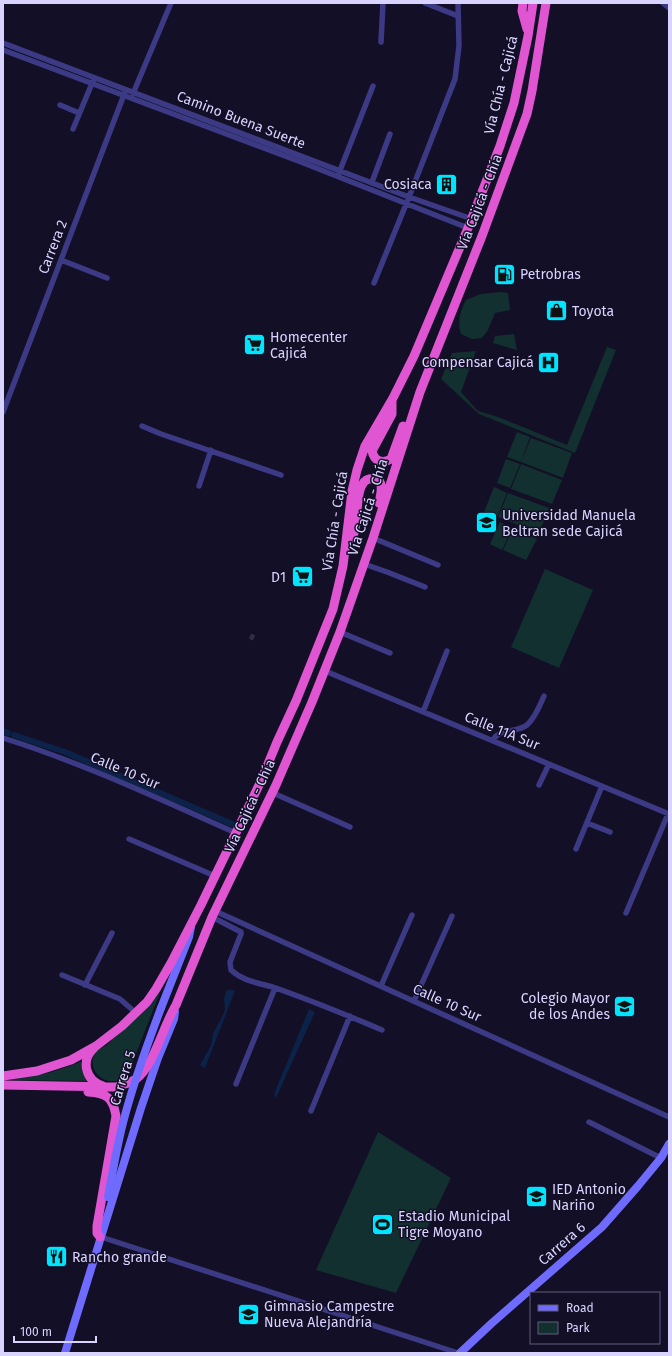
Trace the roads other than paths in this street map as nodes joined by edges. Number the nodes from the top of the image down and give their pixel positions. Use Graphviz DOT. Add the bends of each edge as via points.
graph roads {
  1 [pos="171,3"];
  2 [pos="383,3"];
  3 [pos="425,3"];
  4 [pos="458,3"];
  5 [pos="523,3"];
  6 [pos="532,3"];
  7 [pos="546,3"];
  8 [pos="663,3"];
  9 [pos="669,8"];
  10 [pos="458,16"];
  11 [pos="528,36"];
  12 [pos="381,42"];
  13 [pos="3,43"];
  14 [pos="3,50"];
  15 [pos="42,61"];
  16 [pos="93,80"];
  17 [pos="373,86"];
  18 [pos="125,92"];
  19 [pos="133,95"];
  20 [pos="60,105"];
  21 [pos="79,113"];
  22 [pos="73,129"];
  23 [pos="390,134"];
  24 [pos="302,159"];
  25 [pos="340,170"];
  26 [pos="338,176"];
  27 [pos="372,182"];
  28 [pos="410,197"];
  29 [pos="407,203"];
  30 [pos="472,219"];
  31 [pos="468,228"];
  32 [pos="61,260"];
  33 [pos="107,278"];
  34 [pos="374,283"];
  35 [pos="437,349"];
  36 [pos="393,398"];
  37 [pos="3,412"];
  38 [pos="142,426"];
  39 [pos="211,450"];
  40 [pos="281,475"];
  41 [pos="199,486"];
  42 [pos="374,535"];
  43 [pos="346,544"];
  44 [pos="364,564"];
  45 [pos="438,565"];
  46 [pos="425,587"];
  47 [pos="340,632"];
  48 [pos="448,651"];
  49 [pos="390,652"];
  50 [pos="325,670"];
  51 [pos="544,696"];
  52 [pos="423,712"];
  53 [pos="3,738"];
  54 [pos="493,740"];
  55 [pos="549,764"];
  56 [pos="539,785"];
  57 [pos="602,786"];
  58 [pos="273,794"];
  59 [pos="669,814"];
  60 [pos="587,823"];
  61 [pos="350,827"];
  62 [pos="610,832"];
  63 [pos="236,833"];
  64 [pos="129,839"];
  65 [pos="576,848"];
  66 [pos="215,876"];
  67 [pos="626,913"];
  68 [pos="214,914"];
  69 [pos="412,915"];
  70 [pos="452,916"];
  71 [pos="191,927"];
  72 [pos="112,933"];
  73 [pos="62,975"];
  74 [pos="85,985"];
  75 [pos="381,986"];
  76 [pos="275,988"];
  77 [pos="414,1001"];
  78 [pos="176,1005"];
  79 [pos="136,1013"];
  80 [pos="350,1016"];
  81 [pos="382,1030"];
  82 [pos="96,1046"];
  83 [pos="3,1076"];
  84 [pos="236,1084"];
  85 [pos="3,1085"];
  86 [pos="50,1086"];
  87 [pos="106,1087"];
  88 [pos="311,1111"];
  89 [pos="669,1118"];
  90 [pos="589,1122"];
  91 [pos="669,1144"];
  92 [pos="661,1158"];
  93 [pos="100,1239"];
  94 [pos="65,1353"];
  95 [pos="459,1353"];
  1 -- 19 [label="street"];
  2 -- 12 [label="street"];
  3 -- 10 [label="street"];
  4 -- 10 [label="street"];
  5 -- 11 [label="highway" via="522,11"];
  6 -- 11 [label="highway, Vía Chía - Cajicá"];
  7 -- 35 [label="highway, Vía Cajicá - Chía" via="527,114"];
  8 -- 9 [label="street"];
  10 -- 28 [label="street" via="459,46 455,79"];
  11 -- 30 [label="highway, Vía Chía - Cajicá" via="508,123"];
  13 -- 15 [label="street, Camino Buena Suerte"];
  14 -- 15 [label="street, Camino Buena Suerte"];
  15 -- 16 [label="street, Camino Buena Suerte"];
  16 -- 18 [label="street, Camino Buena Suerte"];
  16 -- 21 [label="street"];
  17 -- 25 [label="street"];
  18 -- 19 [label="street, Camino Buena Suerte"];
  18 -- 32 [label="street, Carrera 2"];
  19 -- 24 [label="street, Camino Buena Suerte"];
  20 -- 21 [label="street"];
  21 -- 22 [label="street"];
  23 -- 27 [label="street"];
  24 -- 25 [label="street, Camino Buena Suerte"];
  24 -- 26 [label="street, Camino Buena Suerte"];
  25 -- 26 [label="street"];
  25 -- 27 [label="street, Camino Buena Suerte"];
  26 -- 29 [label="street, Camino Buena Suerte"];
  27 -- 28 [label="street, Camino Buena Suerte"];
  28 -- 29 [label="street"];
  28 -- 30 [label="street, Camino Buena Suerte"];
  29 -- 31 [label="street, Camino Buena Suerte"];
  29 -- 34 [label="street"];
  30 -- 31 [label="highway, Vía Chía - Cajicá"];
  31 -- 36 [label="highway, Vía Chía - Cajicá" via="414,356"];
  32 -- 33 [label="street"];
  32 -- 37 [label="street, Carrera 2"];
  35 -- 36 [label="highway" via="428,356 391,459 381,462 373,456 372,451 392,414"];
  35 -- 42 [label="highway, Vía Cajicá - Chía" via="420,392"];
  36 -- 43 [label="highway, Vía Chía - Cajicá" via="366,446 357,470"];
  38 -- 39 [label="street"];
  39 -- 40 [label="street"];
  39 -- 41 [label="street"];
  42 -- 43 [label="highway" via="373,523 382,488 373,478 363,482 360,489 354,532"];
  42 -- 44 [label="highway, Vía Cajicá - Chía"];
  42 -- 45 [label="street"];
  43 -- 63 [label="highway, Vía Chía - Cajicá" via="333,609 296,701"];
  44 -- 46 [label="street"];
  44 -- 47 [label="highway, Vía Cajicá - Chía"];
  47 -- 49 [label="street"];
  47 -- 50 [label="highway, Vía Cajicá - Chía"];
  48 -- 52 [label="street"];
  50 -- 52 [label="street, Calle 11A Sur"];
  50 -- 58 [label="highway, Vía Cajicá - Chía"];
  51 -- 54 [label="street" via="537,712 527,725 498,734"];
  52 -- 54 [label="street, Calle 11A Sur"];
  53 -- 63 [label="street, Calle 10 Sur" via="82,766"];
  54 -- 55 [label="street, Calle 11A Sur"];
  55 -- 56 [label="street"];
  55 -- 57 [label="street, Calle 11A Sur"];
  57 -- 59 [label="street, Calle 11A Sur"];
  57 -- 60 [label="street"];
  58 -- 61 [label="street"];
  58 -- 68 [label="highway, Vía Cajicá - Chía"];
  59 -- 67 [label="street"];
  60 -- 62 [label="street"];
  60 -- 65 [label="street"];
  63 -- 66 [label="highway, Vía Chía - Cajicá"];
  64 -- 66 [label="street"];
  66 -- 71 [label="highway, Vía Chía - Cajicá"];
  68 -- 75 [label="street, Calle 10 Sur"];
  68 -- 76 [label="street" via="241,932 230,962 231,970 239,977"];
  68 -- 78 [label="highway, Vía Cajicá - Chía"];
  69 -- 75 [label="street"];
  70 -- 77 [label="street"];
  71 -- 79 [label="highway, Vía Chía - Cajicá" via="164,976"];
  71 -- 93 [label="main road, Carrera 5, bridge" via="147,1045 128,1105"];
  72 -- 74 [label="street"];
  73 -- 74 [label="street"];
  74 -- 79 [label="street" via="120,1000"];
  75 -- 77 [label="street, Calle 10 Sur"];
  76 -- 80 [label="street"];
  76 -- 84 [label="street"];
  77 -- 89 [label="street, Calle 10 Sur"];
  78 -- 87 [label="highway, Vía Cajicá - Chía" via="143,1072 126,1085"];
  78 -- 93 [label="main road, Carrera 5" via="174,1019 141,1108"];
  79 -- 82 [label="highway, Vía Chía - Cajicá"];
  80 -- 81 [label="street"];
  80 -- 88 [label="street"];
  82 -- 83 [label="highway" via="58,1065"];
  82 -- 87 [label="highway" via="86,1060 86,1070 93,1081"];
  85 -- 86 [label="highway"];
  86 -- 87 [label="highway, Vía Cajicá - Chía"];
  86 -- 93 [label="highway" via="98,1092 105,1095 114,1106 116,1116 97,1226"];
  90 -- 92 [label="street"];
  91 -- 92 [label="main road, Carrera 6"];
  92 -- 95 [label="main road, Carrera 6" via="602,1227"];
  93 -- 94 [label="main road, Carrera 5"];
  93 -- 95 [label="street"];
}
